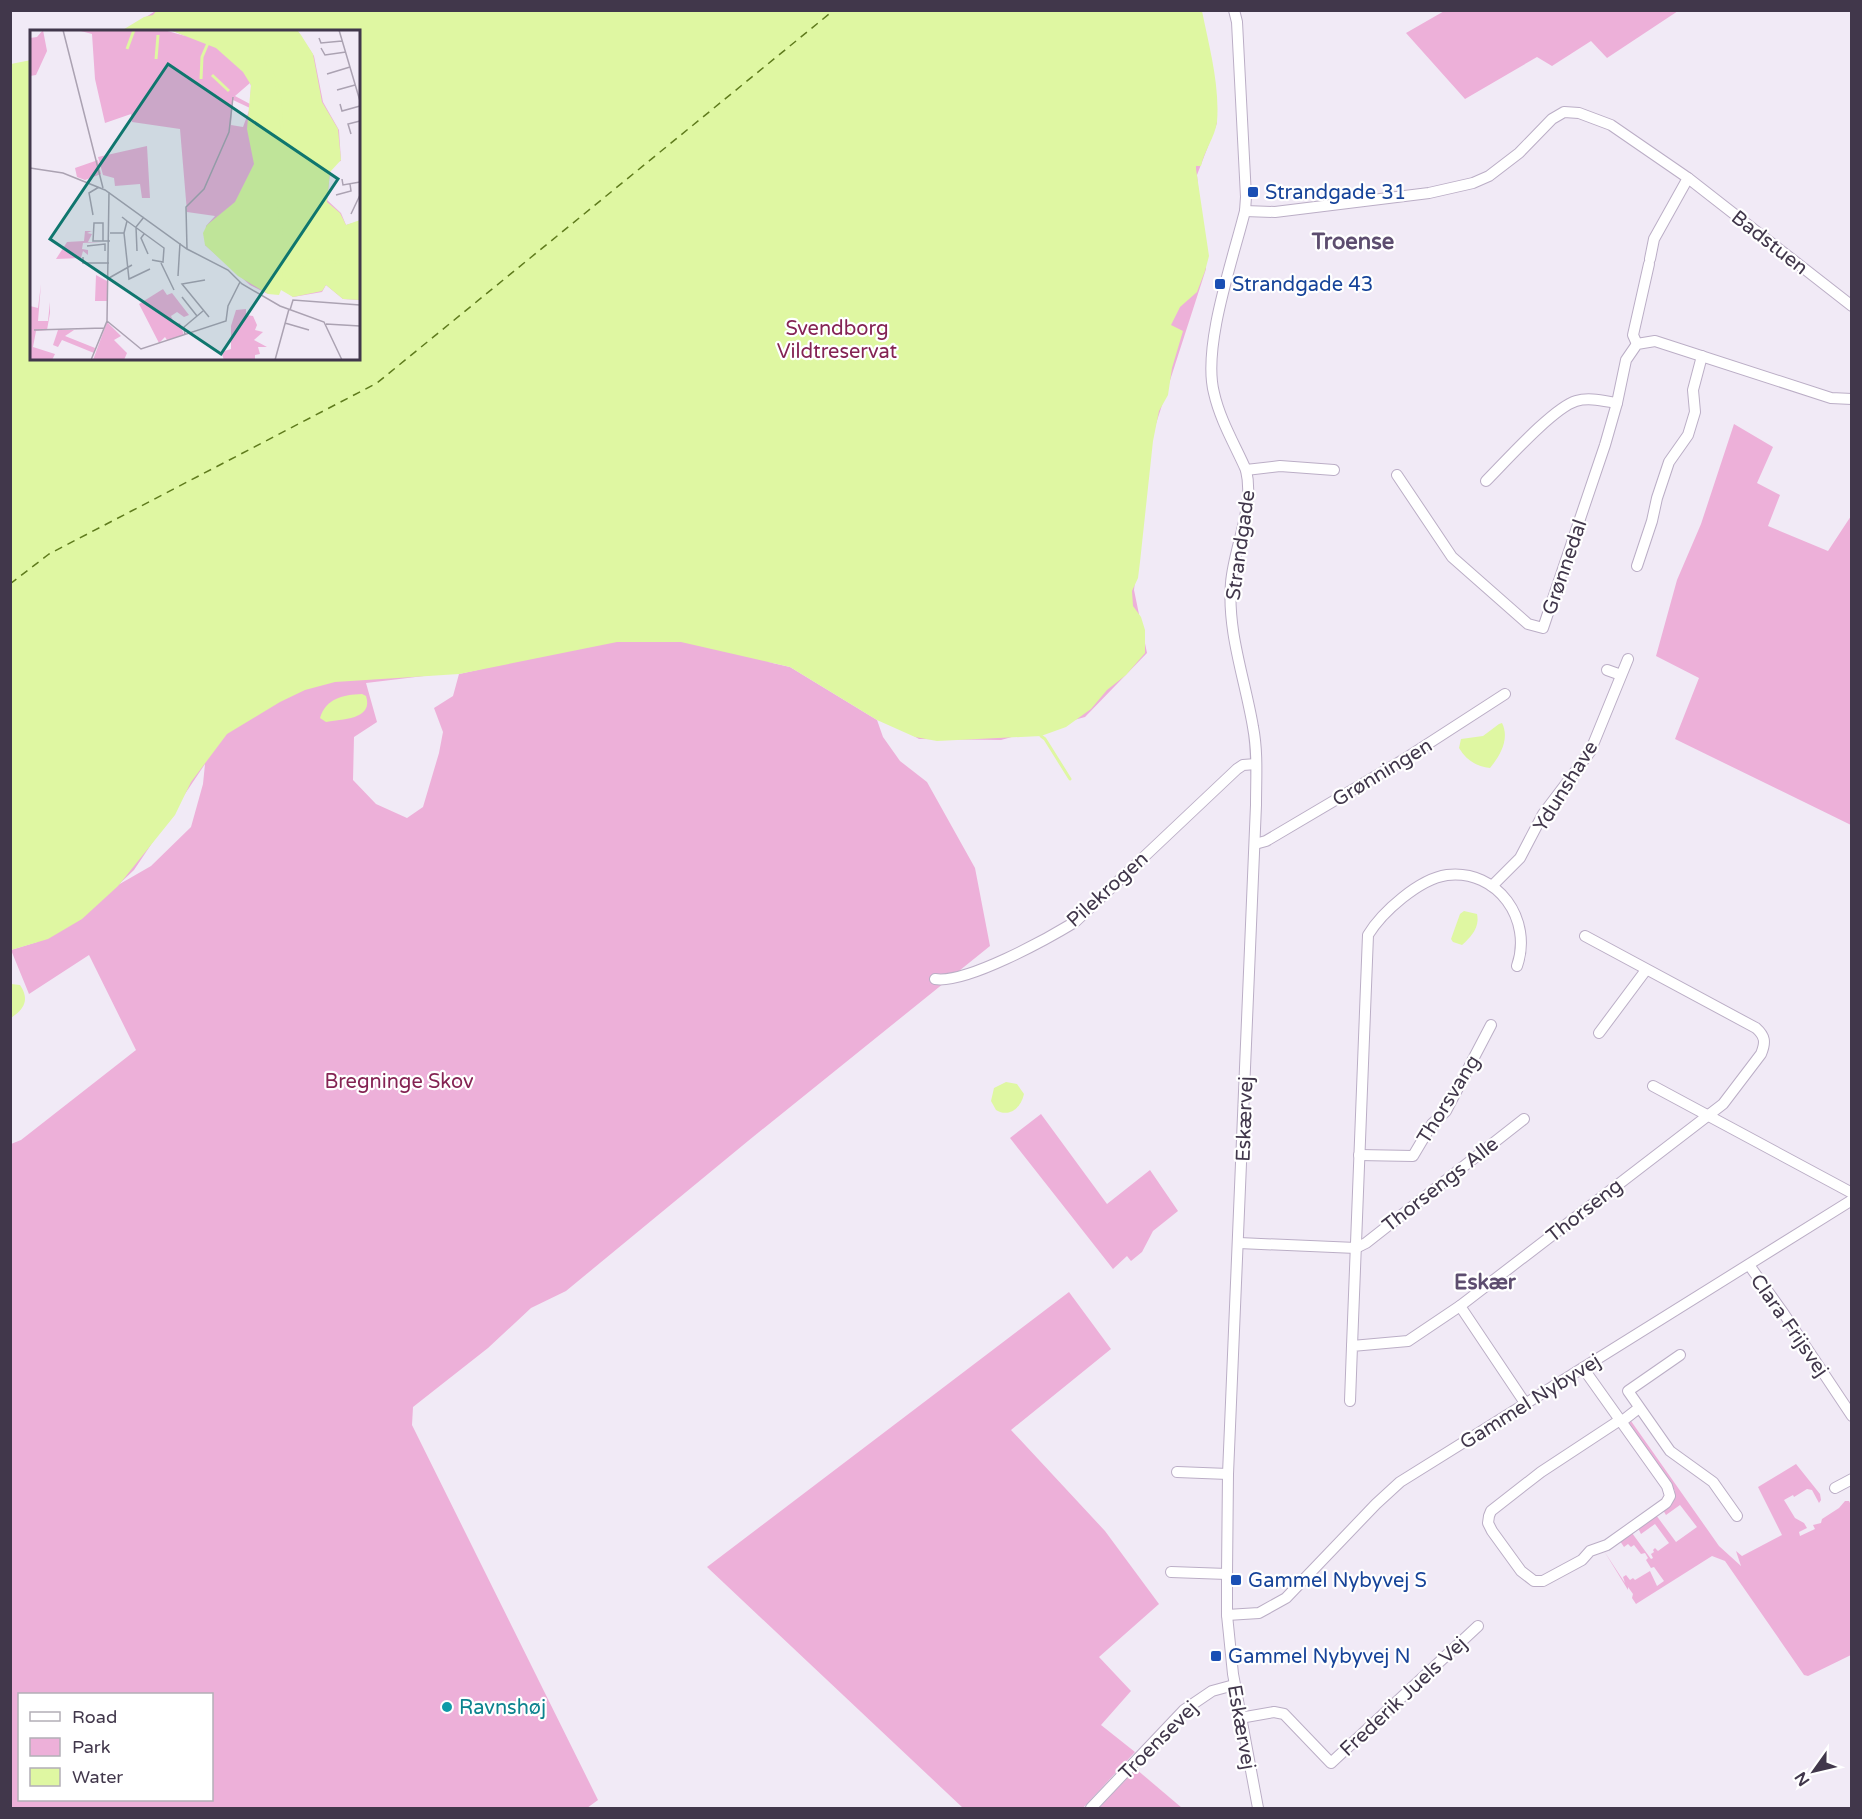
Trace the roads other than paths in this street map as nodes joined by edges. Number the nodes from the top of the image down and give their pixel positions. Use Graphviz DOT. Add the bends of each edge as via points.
graph roads {
  1 [pos="1234,10"];
  2 [pos="1688,178"];
  3 [pos="1245,211"];
  4 [pos="1851,306"];
  5 [pos="1637,345"];
  6 [pos="1702,356"];
  7 [pos="1851,399"];
  8 [pos="1617,403"];
  9 [pos="1246,470"];
  10 [pos="1334,470"];
  11 [pos="1397,475"];
  12 [pos="1486,481"];
  13 [pos="1636,566"];
  14 [pos="1628,659"];
  15 [pos="1607,670"];
  16 [pos="1621,675"];
  17 [pos="1505,694"];
  18 [pos="1256,764"];
  19 [pos="1255,843"];
  20 [pos="1492,886"];
  21 [pos="1585,936"];
  22 [pos="1517,966"];
  23 [pos="1646,970"];
  24 [pos="935,979"];
  25 [pos="1491,1025"];
  26 [pos="1599,1033"];
  27 [pos="1653,1086"];
  28 [pos="1708,1114"];
  29 [pos="1524,1119"];
  30 [pos="1359,1155"];
  31 [pos="1851,1193"];
  32 [pos="1851,1200"];
  33 [pos="1239,1243"];
  34 [pos="1356,1248"];
  35 [pos="1749,1264"];
  36 [pos="1460,1306"];
  37 [pos="1352,1346"];
  38 [pos="1680,1355"];
  39 [pos="1583,1368"];
  40 [pos="1350,1401"];
  41 [pos="1526,1404"];
  42 [pos="1639,1408"];
  43 [pos="1851,1416"];
  44 [pos="1620,1421"];
  45 [pos="1177,1472"];
  46 [pos="1228,1474"];
  47 [pos="1851,1479"];
  48 [pos="1835,1488"];
  49 [pos="1737,1516"];
  50 [pos="1171,1572"];
  51 [pos="1227,1574"];
  52 [pos="1227,1615"];
  53 [pos="1478,1626"];
  54 [pos="1234,1685"];
  55 [pos="1240,1718"];
  56 [pos="1091,1809"];
  57 [pos="1258,1809"];
  1 -- 3 [label="street, Strandgade"];
  2 -- 3 [label="street, Badstuen" via="1611,125 1579,113 1564,112 1519,153 1473,183 1385,199 1275,212"];
  2 -- 4 [label="street, Badstuen"];
  2 -- 5 [label="street, Grønnedal" via="1654,239 1634,335"];
  3 -- 9 [label="street, Strandgade" via="1220,309 1211,364 1217,404"];
  5 -- 6 [label="street" via="1655,341"];
  5 -- 8 [label="street, Grønnedal" via="1626,360"];
  6 -- 7 [label="street" via="1831,398"];
  6 -- 13 [label="street" via="1688,435 1669,462"];
  8 -- 11 [label="street, Grønnedal" via="1543,628 1528,624 1452,557"];
  8 -- 12 [label="street" via="1589,399 1559,410"];
  9 -- 10 [label="street" via="1280,466"];
  9 -- 18 [label="street, Strandgade" via="1249,494 1233,561 1230,613"];
  14 -- 16 [label="street, Ydunshave"];
  15 -- 16 [label="street"];
  16 -- 20 [label="street, Ydunshave" via="1590,752 1543,814 1520,858"];
  17 -- 19 [label="street, Grønningen" via="1394,765 1266,841"];
  18 -- 19 [label="street, Eskærvej"];
  18 -- 24 [label="street, Pilekrogen" via="1237,769 1075,922 957,978"];
  19 -- 33 [label="street, Eskærvej"];
  20 -- 22 [label="street" via="1509,902 1519,922 1522,945"];
  20 -- 30 [label="street" via="1459,874 1435,878 1414,888 1368,935"];
  21 -- 23 [label="street"];
  23 -- 26 [label="street"];
  23 -- 28 [label="street, Thorseng" via="1764,1035 1761,1054 1723,1104"];
  25 -- 30 [label="street, Thorsvang" via="1446,1111 1432,1124 1413,1156"];
  27 -- 28 [label="street"];
  28 -- 31 [label="street"];
  28 -- 36 [label="street, Thorseng"];
  29 -- 34 [label="street, Thorsengs Alle"];
  30 -- 34 [label="street"];
  32 -- 35 [label="street, Gammel Nybyvej"];
  33 -- 34 [label="street"];
  33 -- 46 [label="street, Eskærvej"];
  34 -- 37 [label="street"];
  35 -- 39 [label="street, Gammel Nybyvej"];
  35 -- 43 [label="street, Clara Frijsvej"];
  36 -- 37 [label="street, Thorseng" via="1408,1341"];
  36 -- 41 [label="street"];
  37 -- 40 [label="street"];
  38 -- 42 [label="street" via="1628,1391"];
  39 -- 41 [label="street, Gammel Nybyvej"];
  39 -- 44 [label="street"];
  41 -- 52 [label="street, Gammel Nybyvej" via="1388,1492 1286,1598 1259,1613"];
  42 -- 44 [label="street"];
  42 -- 49 [label="street" via="1670,1451 1713,1482"];
  44 -- 44 [label="street" via="1667,1486 1669,1498 1582,1560 1543,1581 1530,1580 1492,1531 1488,1523 1491,1511 1541,1472"];
  45 -- 46 [label="street"];
  46 -- 51 [label="street, Eskærvej"];
  47 -- 48 [label="street"];
  50 -- 51 [label="street"];
  51 -- 52 [label="street, Eskærvej"];
  52 -- 54 [label="street, Eskærvej"];
  53 -- 55 [label="street, Frederik Juels Vej" via="1331,1763 1284,1714"];
  54 -- 55 [label="street, Eskærvej"];
  54 -- 56 [label="street, Troensevej" via="1212,1691 1184,1710"];
  55 -- 57 [label="street, Eskærvej"];
}
